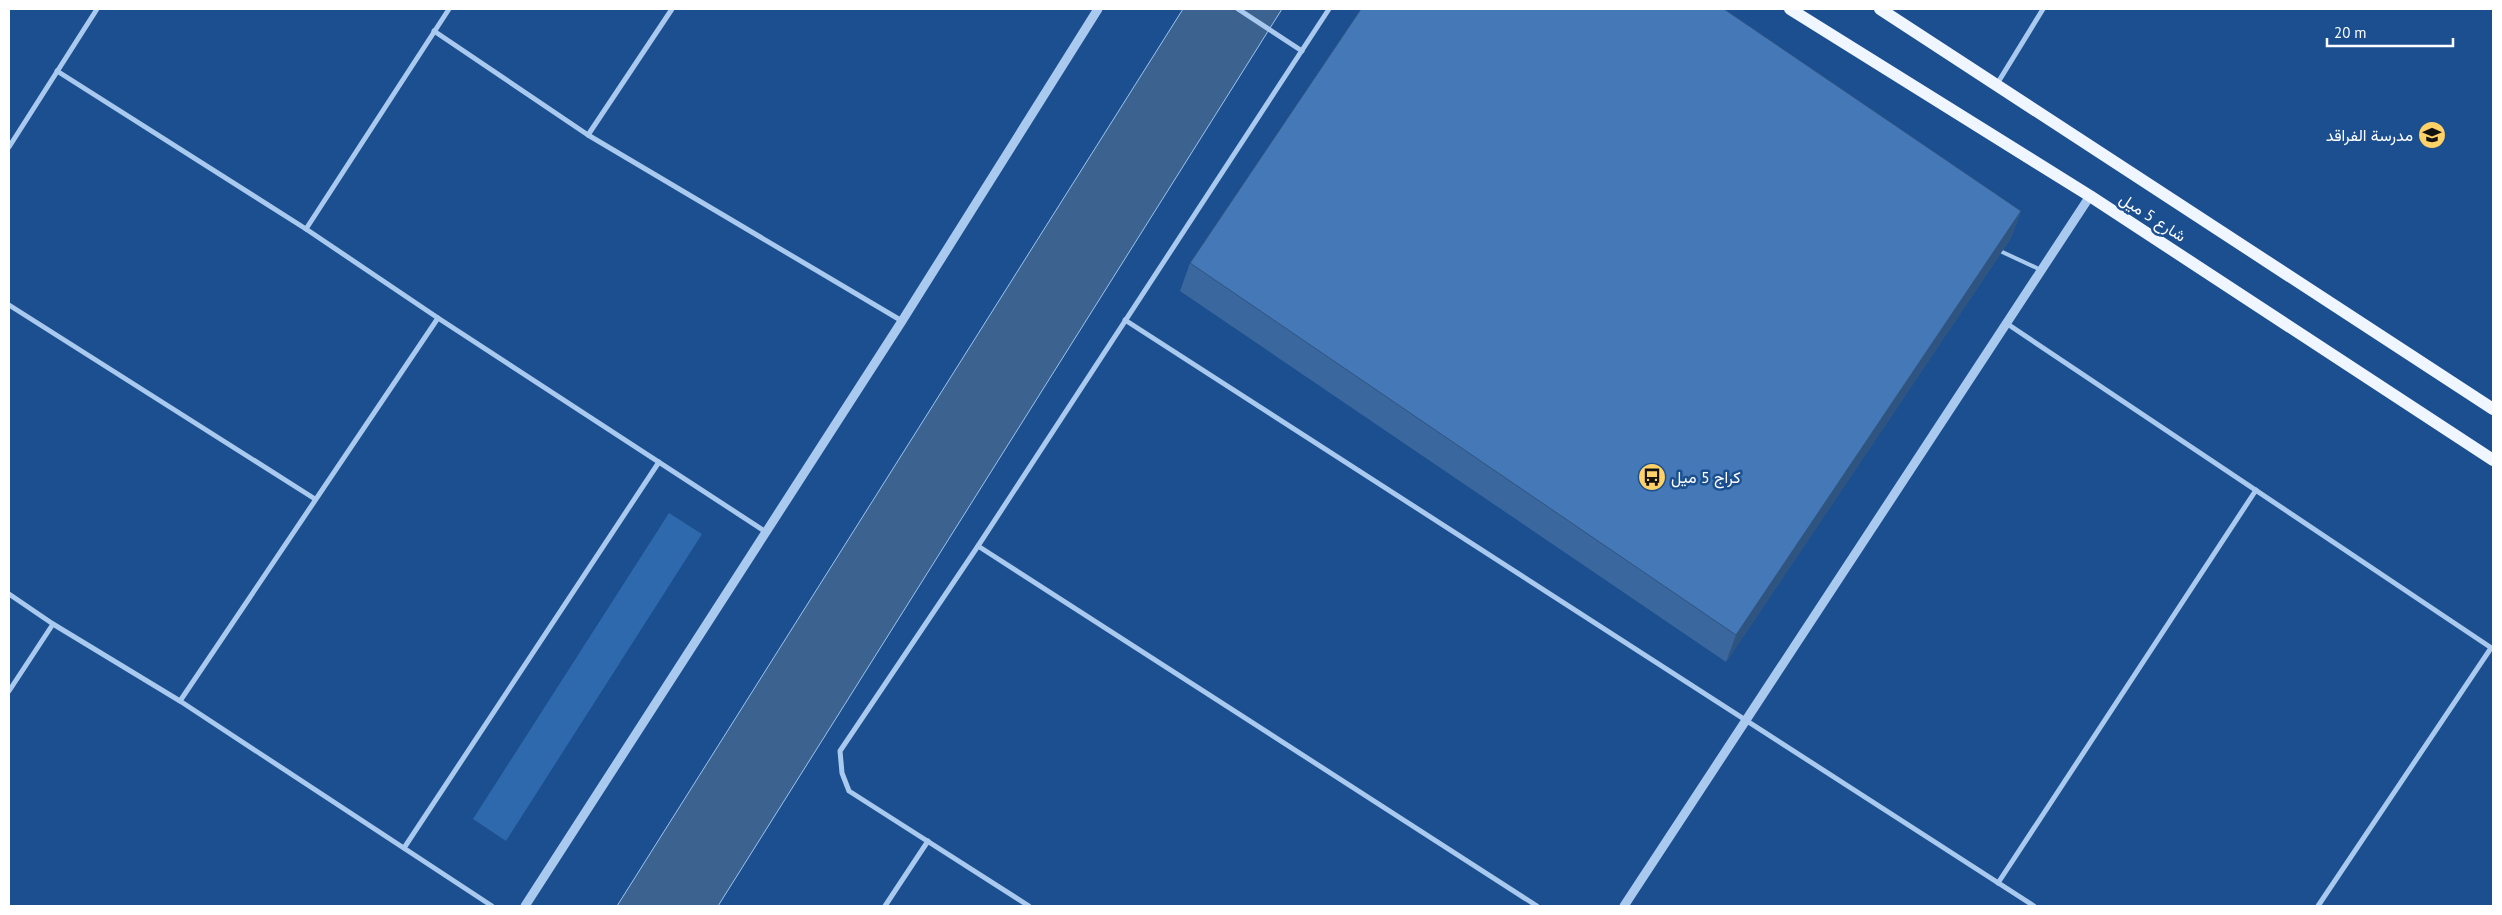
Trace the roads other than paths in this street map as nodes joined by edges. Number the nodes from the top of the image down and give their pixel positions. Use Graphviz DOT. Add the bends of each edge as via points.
graph roads {
  1 [pos="97,9"];
  2 [pos="449,9"];
  3 [pos="672,9"];
  4 [pos="1098,9"];
  5 [pos="1238,9"];
  6 [pos="1329,9"];
  7 [pos="1790,9"];
  8 [pos="1880,9"];
  9 [pos="2043,9"];
  10 [pos="434,31"];
  11 [pos="1302,51"];
  12 [pos="57,72"];
  13 [pos="1997,85"];
  14 [pos="588,135"];
  15 [pos="9,147"];
  16 [pos="2090,196"];
  17 [pos="306,229"];
  18 [pos="1989,246"];
  19 [pos="2041,270"];
  20 [pos="9,305"];
  21 [pos="438,318"];
  22 [pos="1125,320"];
  23 [pos="902,321"];
  24 [pos="2006,323"];
  25 [pos="2493,409"];
  26 [pos="2493,460"];
  27 [pos="659,462"];
  28 [pos="2256,490"];
  29 [pos="315,499"];
  30 [pos="766,532"];
  31 [pos="978,546"];
  32 [pos="9,594"];
  33 [pos="53,624"];
  34 [pos="2492,648"];
  35 [pos="9,691"];
  36 [pos="180,701"];
  37 [pos="1746,721"];
  38 [pos="928,841"];
  39 [pos="404,848"];
  40 [pos="1998,883"];
  41 [pos="492,906"];
  42 [pos="525,906"];
  43 [pos="885,906"];
  44 [pos="1029,906"];
  45 [pos="1536,906"];
  46 [pos="1624,906"];
  47 [pos="2034,906"];
  48 [pos="2318,906"];
  1 -- 12 [label="street"];
  2 -- 10 [label="street"];
  3 -- 14 [label="street"];
  4 -- 23 [label="street"];
  5 -- 11 [label="street"];
  6 -- 11 [label="street"];
  7 -- 16 [label="main road, شارع 5 ميل"];
  8 -- 13 [label="main road, شارع 5 ميل"];
  9 -- 13 [label="street"];
  10 -- 14 [label="street"];
  10 -- 17 [label="street"];
  11 -- 22 [label="street"];
  12 -- 15 [label="street"];
  12 -- 17 [label="street"];
  13 -- 25 [label="main road, شارع 5 ميل"];
  14 -- 23 [label="street"];
  16 -- 19 [label="street"];
  16 -- 26 [label="main road, شارع 5 ميل"];
  17 -- 21 [label="street"];
  18 -- 19 [label="lane"];
  19 -- 24 [label="street"];
  20 -- 29 [label="street"];
  21 -- 27 [label="street"];
  21 -- 29 [label="street"];
  22 -- 31 [label="street"];
  22 -- 37 [label="street"];
  23 -- 30 [label="street"];
  24 -- 28 [label="street"];
  24 -- 37 [label="street"];
  27 -- 30 [label="street"];
  27 -- 39 [label="street"];
  28 -- 34 [label="street"];
  28 -- 40 [label="street"];
  29 -- 36 [label="street"];
  30 -- 42 [label="street"];
  31 -- 38 [label="street" via="840,751 842,773 850,791"];
  31 -- 45 [label="street"];
  32 -- 33 [label="street"];
  33 -- 35 [label="street"];
  33 -- 36 [label="street"];
  34 -- 48 [label="street"];
  36 -- 39 [label="street"];
  37 -- 40 [label="street"];
  37 -- 46 [label="street"];
  38 -- 43 [label="street"];
  38 -- 44 [label="street"];
  39 -- 41 [label="street"];
  40 -- 47 [label="street"];
}
